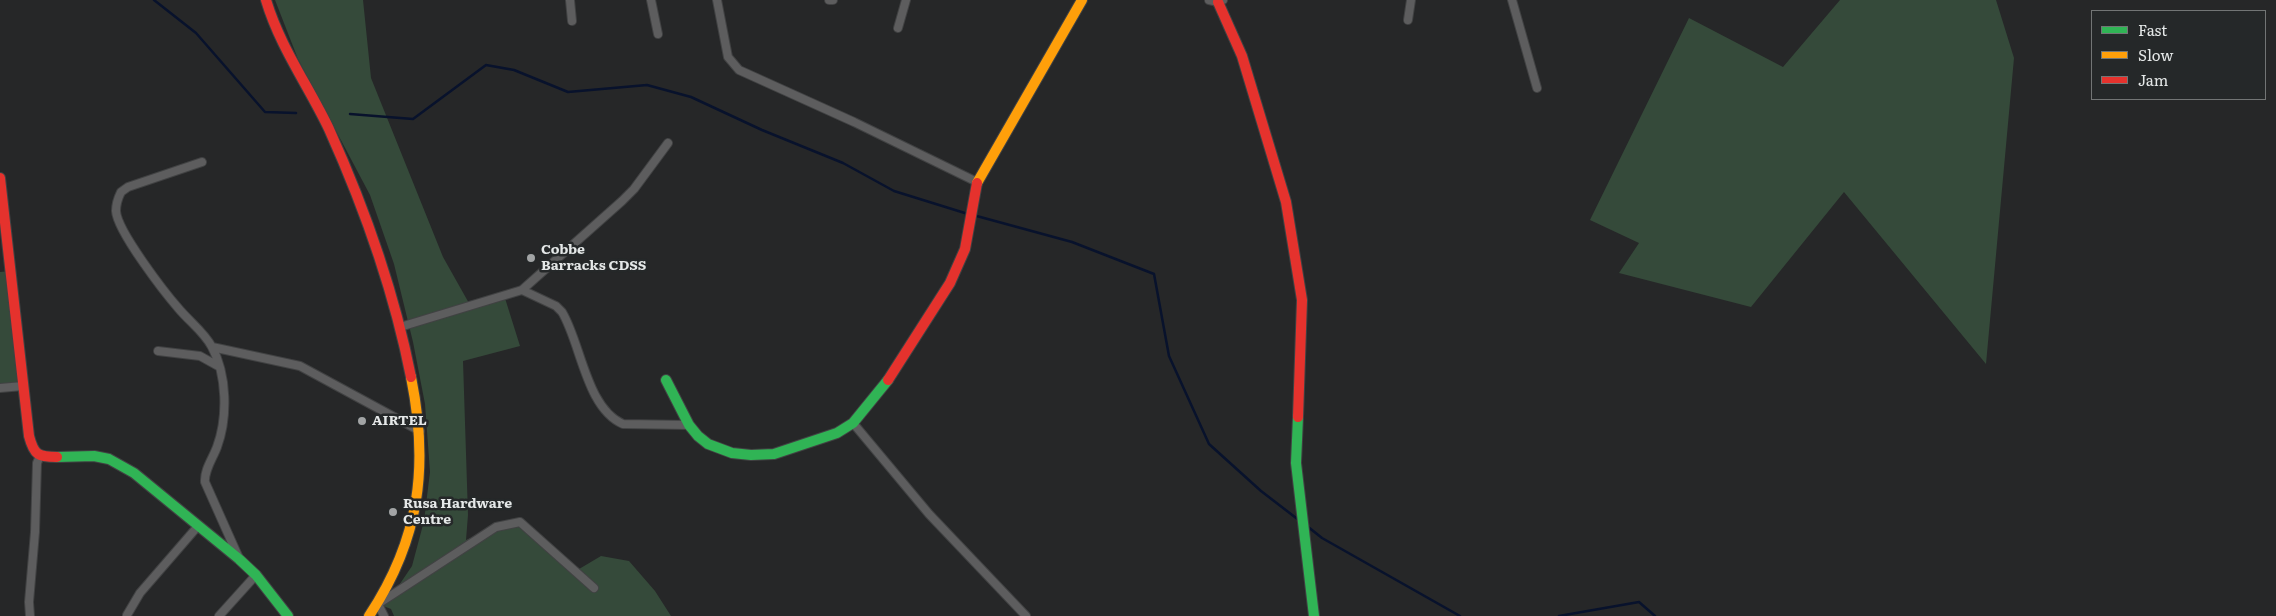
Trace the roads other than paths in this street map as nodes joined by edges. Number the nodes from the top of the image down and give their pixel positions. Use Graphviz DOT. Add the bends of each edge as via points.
graph roads {
  1 [pos="266,0"];
  2 [pos="570,0"];
  3 [pos="651,0"];
  4 [pos="717,0"];
  5 [pos="829,0"];
  6 [pos="833,0"];
  7 [pos="906,0"];
  8 [pos="1082,0"];
  9 [pos="1411,0"];
  10 [pos="1512,0"];
  11 [pos="1217,1"];
  12 [pos="1408,20"];
  13 [pos="572,21"];
  14 [pos="898,28"];
  15 [pos="658,34"];
  16 [pos="1537,88"];
  17 [pos="668,143"];
  18 [pos="202,162"];
  19 [pos="0,178"];
  20 [pos="977,182"];
  21 [pos="522,290"];
  22 [pos="400,328"];
  23 [pos="213,349"];
  24 [pos="158,350"];
  25 [pos="203,357"];
  26 [pos="218,366"];
  27 [pos="666,380"];
  28 [pos="24,386"];
  29 [pos="0,388"];
  30 [pos="853,423"];
  31 [pos="689,425"];
  32 [pos="420,431"];
  33 [pos="40,456"];
  34 [pos="198,526"];
  35 [pos="239,559"];
  36 [pos="256,575"];
  37 [pos="594,588"];
  38 [pos="378,604"];
  39 [pos="127,615"];
  40 [pos="30,616"];
  41 [pos="219,616"];
  42 [pos="288,616"];
  43 [pos="369,616"];
  44 [pos="384,616"];
  45 [pos="1026,616"];
  46 [pos="1314,616"];
  1 -- 22 [label="main road" via="282,46 316,104 351,178 380,253"];
  2 -- 13 [label="street"];
  3 -- 15 [label="street"];
  4 -- 20 [label="street" via="728,57 739,70"];
  5 -- 6 [label="street"];
  7 -- 14 [label="street"];
  8 -- 20 [label="main road"];
  9 -- 12 [label="street"];
  10 -- 16 [label="street"];
  11 -- 46 [label="main road" via="1242,56 1286,202 1302,300 1296,463"];
  17 -- 21 [label="street" via="634,189"];
  18 -- 23 [label="street" via="128,187 121,192 116,212 159,283"];
  19 -- 28 [label="main road"];
  20 -- 30 [label="main road" via="965,249 950,283 884,385"];
  21 -- 22 [label="street"];
  21 -- 31 [label="street" via="562,312 598,400 616,421 623,424"];
  22 -- 32 [label="main road" via="415,392"];
  23 -- 25 [label="street"];
  23 -- 26 [label="street"];
  23 -- 32 [label="street" via="300,366"];
  24 -- 25 [label="street"];
  25 -- 26 [label="street"];
  26 -- 35 [label="street" via="224,406 222,426 205,482"];
  27 -- 31 [label="main road"];
  28 -- 29 [label="street"];
  28 -- 33 [label="main road" via="29,436"];
  30 -- 31 [label="main road" via="837,433 774,454 751,455 732,453 708,444"];
  30 -- 45 [label="street" via="929,514"];
  32 -- 38 [label="main road" via="421,462 410,528 398,563"];
  33 -- 34 [label="main road" via="94,456 109,460 134,473"];
  33 -- 40 [label="street" via="37,463"];
  34 -- 35 [label="main road"];
  34 -- 39 [label="street" via="140,593"];
  35 -- 36 [label="main road"];
  36 -- 41 [label="street"];
  36 -- 42 [label="main road"];
  37 -- 38 [label="street" via="520,522 496,527"];
  38 -- 43 [label="main road"];
  38 -- 44 [label="street"];
}
